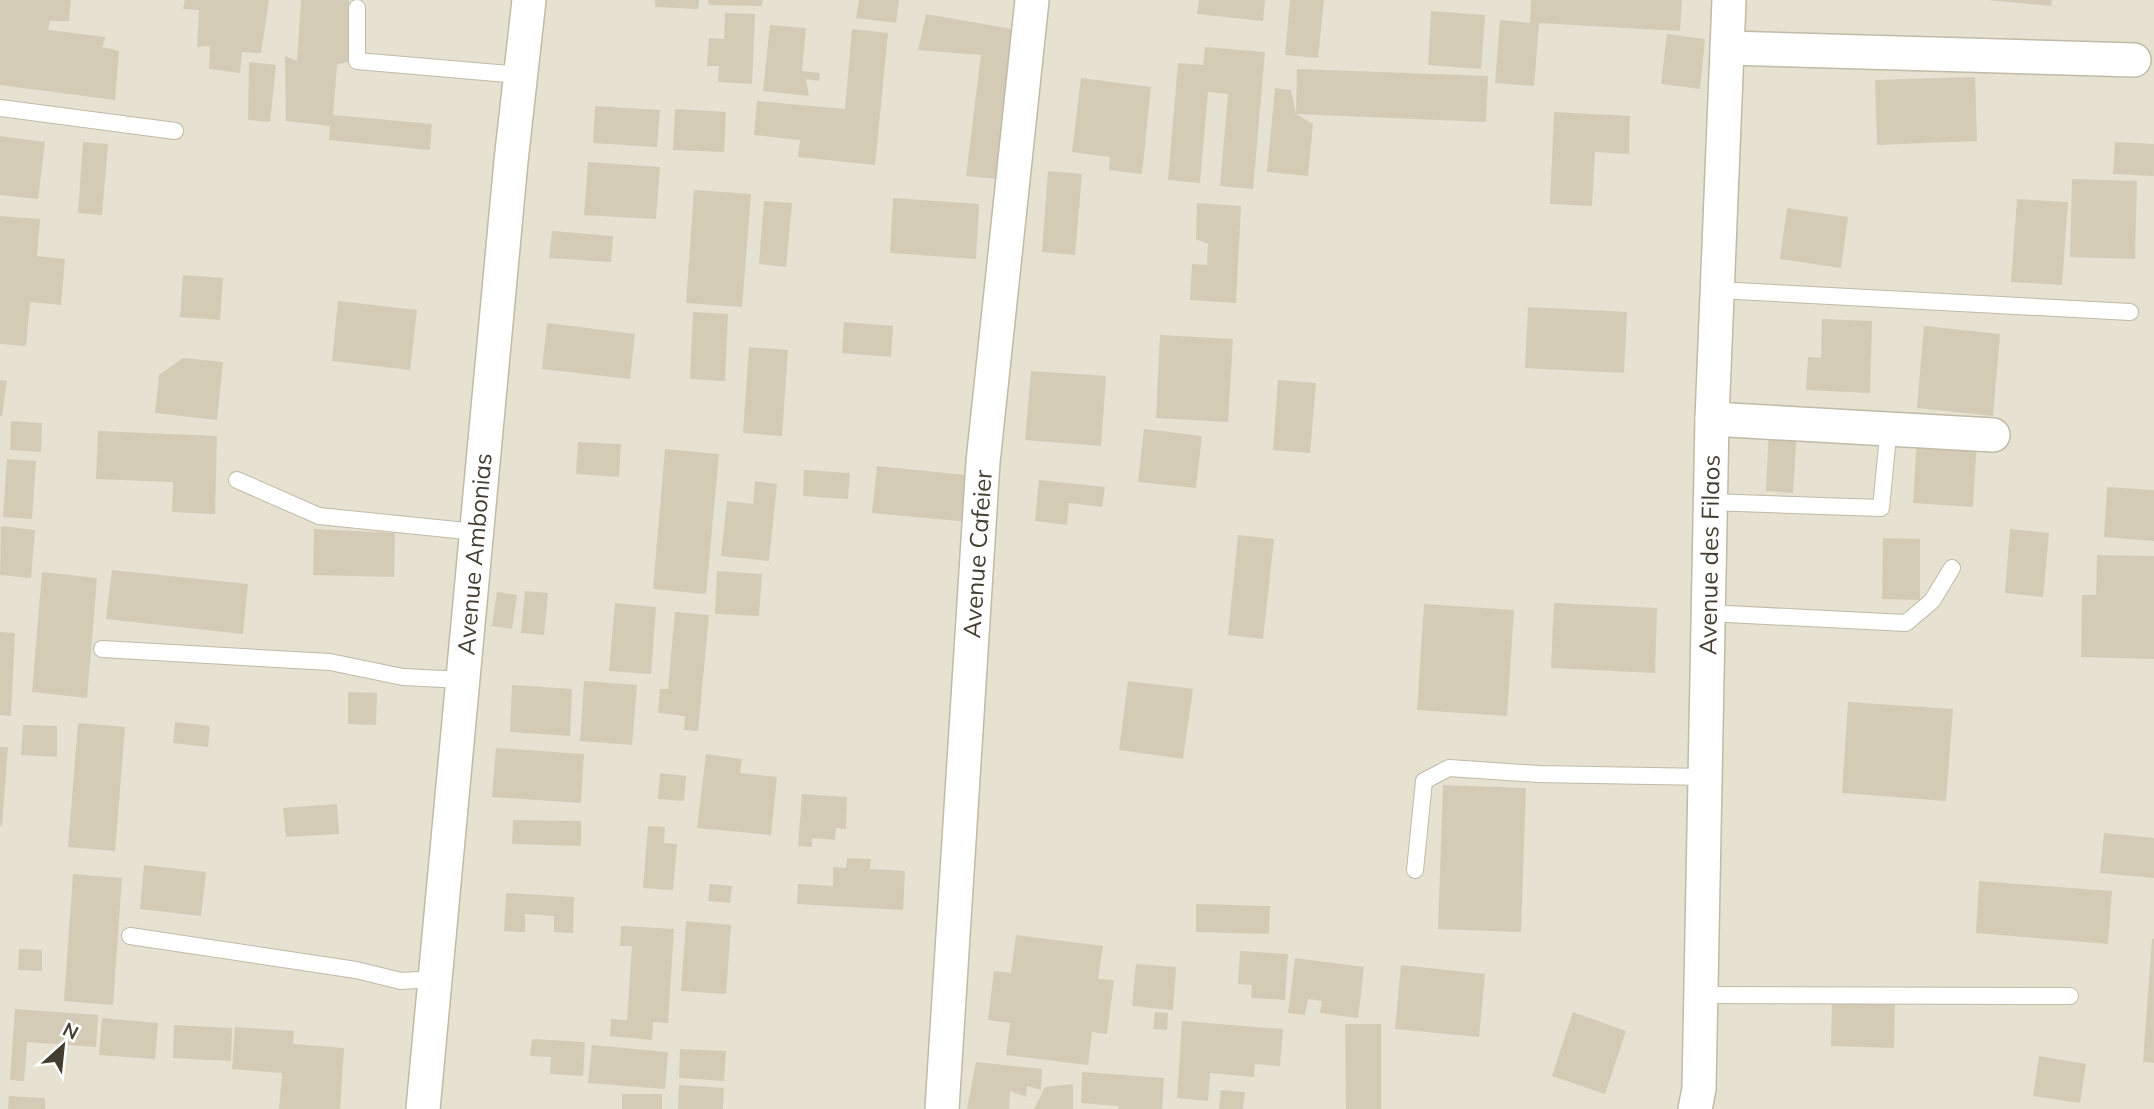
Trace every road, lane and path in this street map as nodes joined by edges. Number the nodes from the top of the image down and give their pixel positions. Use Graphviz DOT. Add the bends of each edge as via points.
graph roads {
  1 [pos="529,0"];
  2 [pos="1032,0"];
  3 [pos="1729,0"];
  4 [pos="357,8"];
  5 [pos="1727,48"];
  6 [pos="2134,60"];
  7 [pos="520,75"];
  8 [pos="0,108"];
  9 [pos="175,131"];
  10 [pos="1717,290"];
  11 [pos="2130,312"];
  12 [pos="1712,419"];
  13 [pos="1993,435"];
  14 [pos="1887,446"];
  15 [pos="237,480"];
  16 [pos="1710,502"];
  17 [pos="476,532"];
  18 [pos="1952,569"];
  19 [pos="1708,613"];
  20 [pos="102,649"];
  21 [pos="463,680"];
  22 [pos="1706,777"];
  23 [pos="1415,870"];
  24 [pos="130,936"];
  25 [pos="435,979"];
  26 [pos="1701,995"];
  27 [pos="2070,996"];
  28 [pos="423,1109"];
  29 [pos="942,1109"];
  30 [pos="1695,1109"];
  1 -- 7 [label="street, Avenue Ambonias"];
  2 -- 29 [label="street, Avenue Cafeier" via="983,462"];
  3 -- 5 [label="street, Avenue des Filaos"];
  4 -- 7 [label="lane" via="357,61"];
  5 -- 6 [label="street"];
  5 -- 10 [label="street, Avenue des Filaos"];
  7 -- 17 [label="street, Avenue Ambonias"];
  8 -- 9 [label="lane"];
  10 -- 11 [label="lane"];
  10 -- 12 [label="street, Avenue des Filaos"];
  12 -- 13 [label="street"];
  12 -- 16 [label="street, Avenue des Filaos"];
  14 -- 16 [label="lane" via="1881,508"];
  15 -- 17 [label="lane" via="319,516"];
  16 -- 19 [label="street, Avenue des Filaos"];
  17 -- 21 [label="street, Avenue Ambonias"];
  18 -- 19 [label="lane" via="1932,601 1906,623"];
  19 -- 22 [label="street, Avenue des Filaos"];
  20 -- 21 [label="lane" via="330,662 403,677"];
  21 -- 25 [label="street, Avenue Ambonias"];
  22 -- 23 [label="lane" via="1449,768 1424,781"];
  22 -- 26 [label="street, Avenue des Filaos"];
  24 -- 25 [label="lane" via="401,981"];
  25 -- 28 [label="street, Avenue Ambonias"];
  26 -- 27 [label="lane"];
  26 -- 30 [label="street, Avenue des Filaos"];
}
